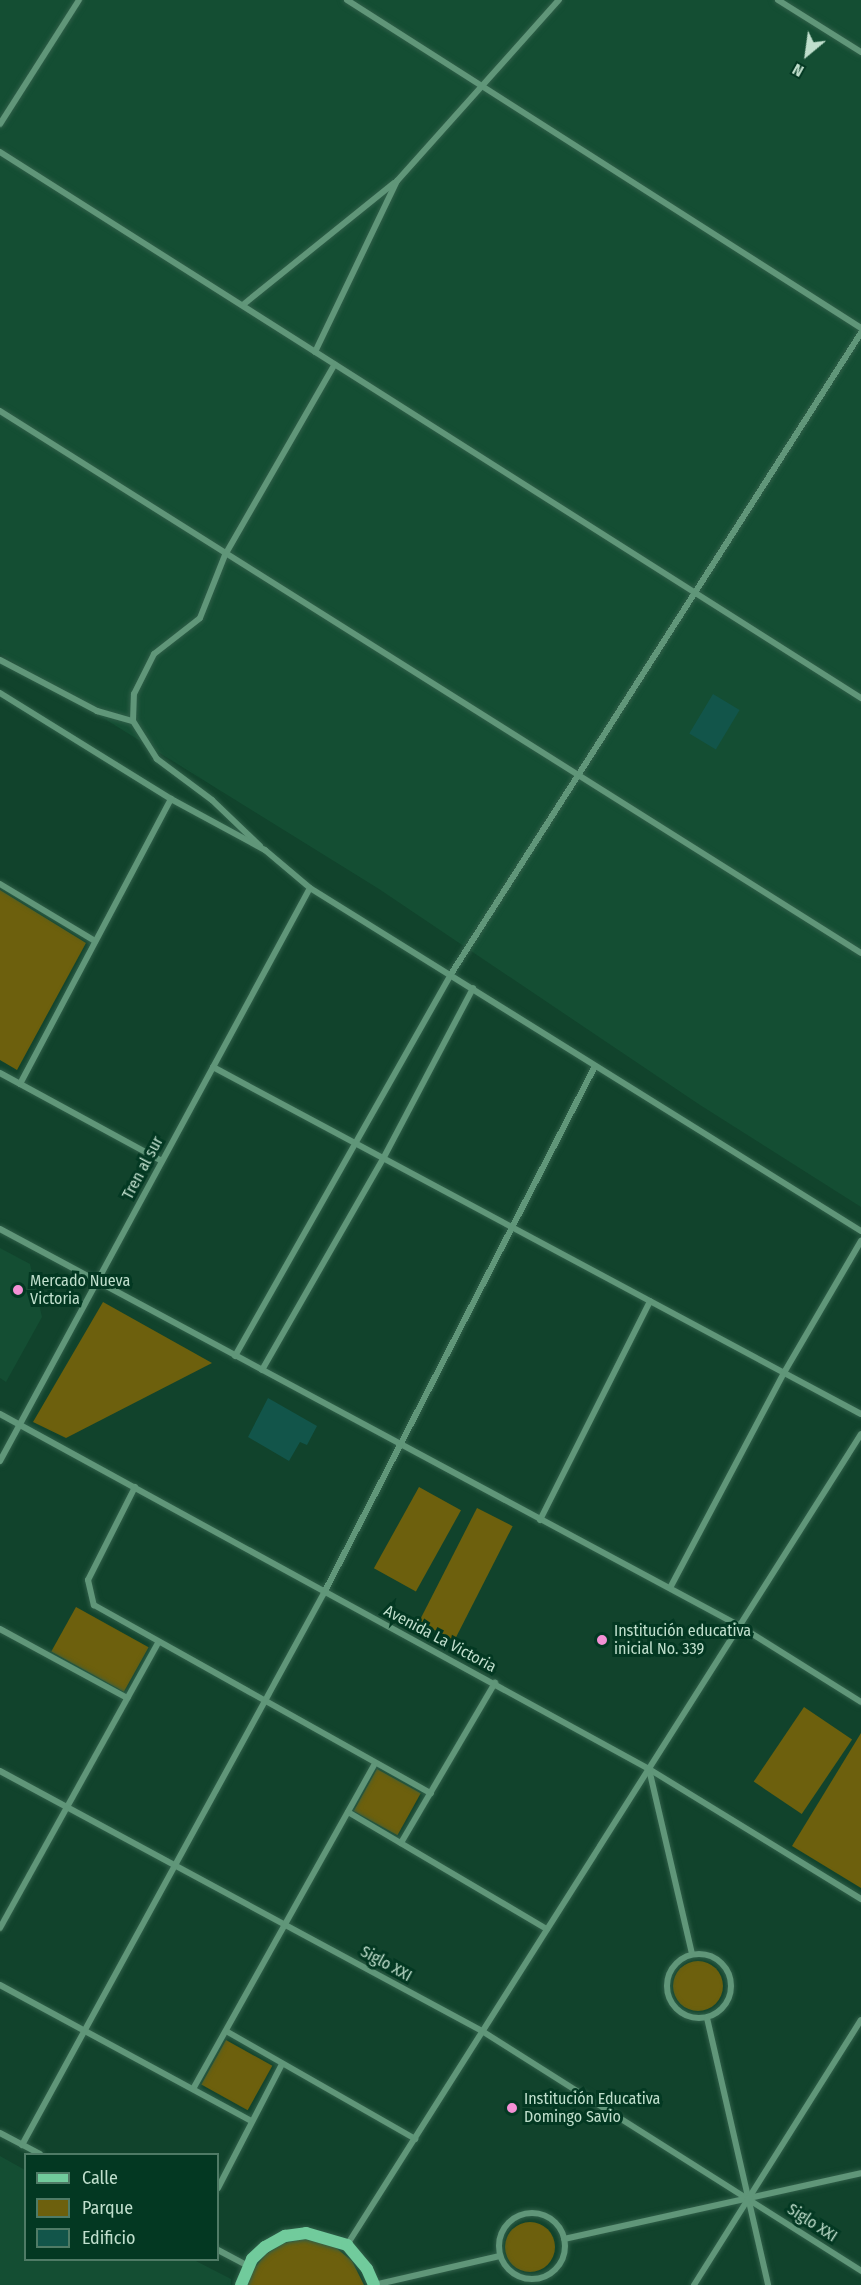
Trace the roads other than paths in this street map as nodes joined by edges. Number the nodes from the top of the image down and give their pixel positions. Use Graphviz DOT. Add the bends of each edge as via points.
graph roads {
  1 [pos="79,0"];
  2 [pos="346,0"];
  3 [pos="559,0"];
  4 [pos="778,0"];
  5 [pos="861,52"];
  6 [pos="480,85"];
  7 [pos="0,124"];
  8 [pos="0,152"];
  9 [pos="397,181"];
  10 [pos="244,304"];
  11 [pos="861,328"];
  12 [pos="861,333"];
  13 [pos="315,352"];
  14 [pos="335,364"];
  15 [pos="0,411"];
  16 [pos="225,555"];
  17 [pos="694,592"];
  18 [pos="0,660"];
  19 [pos="0,693"];
  20 [pos="861,698"];
  21 [pos="133,721"];
  22 [pos="578,777"];
  23 [pos="171,799"];
  24 [pos="265,850"];
  25 [pos="0,884"];
  26 [pos="310,888"];
  27 [pos="95,941"];
  28 [pos="861,953"];
  29 [pos="451,974"];
  30 [pos="473,988"];
  31 [pos="213,1067"];
  32 [pos="594,1068"];
  33 [pos="0,1073"];
  34 [pos="20,1084"];
  35 [pos="358,1143"];
  36 [pos="384,1157"];
  37 [pos="162,1161"];
  38 [pos="512,1227"];
  39 [pos="0,1230"];
  40 [pos="861,1231"];
  41 [pos="861,1241"];
  42 [pos="97,1282"];
  43 [pos="650,1301"];
  44 [pos="236,1356"];
  45 [pos="262,1370"];
  46 [pos="785,1371"];
  47 [pos="0,1414"];
  48 [pos="861,1414"];
  49 [pos="20,1424"];
  50 [pos="861,1434"];
  51 [pos="400,1443"];
  52 [pos="0,1461"];
  53 [pos="135,1488"];
  54 [pos="540,1520"];
  55 [pos="670,1588"];
  56 [pos="324,1593"];
  57 [pos="738,1625"];
  58 [pos="0,1629"];
  59 [pos="158,1643"];
  60 [pos="495,1683"];
  61 [pos="127,1698"];
  62 [pos="264,1702"];
  63 [pos="861,1702"];
  64 [pos="375,1763"];
  65 [pos="649,1769"];
  66 [pos="0,1771"];
  67 [pos="431,1793"];
  68 [pos="65,1806"];
  69 [pos="348,1812"];
  70 [pos="401,1843"];
  71 [pos="174,1866"];
  72 [pos="861,1899"];
  73 [pos="3,1916"];
  74 [pos="285,1924"];
  75 [pos="0,1928"];
  76 [pos="547,1929"];
  77 [pos="692,1954"];
  78 [pos="0,1985"];
  79 [pos="707,2018"];
  80 [pos="861,2020"];
  81 [pos="225,2031"];
  82 [pos="482,2031"];
  83 [pos="84,2032"];
  84 [pos="282,2064"];
  85 [pos="193,2089"];
  86 [pos="252,2121"];
  87 [pos="0,2133"];
  88 [pos="415,2139"];
  89 [pos="22,2145"];
  90 [pos="38,2153"];
  91 [pos="861,2173"];
  92 [pos="219,2186"];
  93 [pos="748,2198"];
  94 [pos="564,2240"];
  95 [pos="347,2245"];
  96 [pos="219,2251"];
  97 [pos="500,2256"];
  98 [pos="248,2266"];
  99 [pos="861,2271"];
  100 [pos="241,2285"];
  101 [pos="374,2285"];
  102 [pos="694,2285"];
  103 [pos="768,2285"];
  1 -- 7 [label="street"];
  2 -- 6 [label="street"];
  3 -- 6 [label="street"];
  4 -- 5 [label="street"];
  6 -- 9 [label="street"];
  6 -- 11 [label="street"];
  8 -- 10 [label="street"];
  9 -- 10 [label="street"];
  9 -- 13 [label="street"];
  10 -- 13 [label="street"];
  12 -- 17 [label="street"];
  13 -- 14 [label="street"];
  14 -- 16 [label="street"];
  14 -- 17 [label="street"];
  15 -- 16 [label="street"];
  16 -- 21 [label="street" via="200,618 154,654 142,672 134,693"];
  16 -- 22 [label="street"];
  17 -- 20 [label="street"];
  17 -- 22 [label="street"];
  18 -- 21 [label="street" via="97,711"];
  19 -- 23 [label="street"];
  21 -- 24 [label="street" via="157,759 226,812"];
  22 -- 28 [label="street"];
  22 -- 29 [label="street"];
  23 -- 24 [label="street"];
  23 -- 27 [label="street"];
  24 -- 26 [label="street"];
  25 -- 27 [label="street"];
  26 -- 29 [label="street"];
  26 -- 31 [label="street, Tren al sur"];
  27 -- 34 [label="street"];
  29 -- 30 [label="street"];
  29 -- 35 [label="street"];
  30 -- 32 [label="street"];
  30 -- 36 [label="street"];
  31 -- 35 [label="street"];
  31 -- 37 [label="street, Tren al sur"];
  32 -- 38 [label="street"];
  32 -- 40 [label="street"];
  33 -- 34 [label="street"];
  34 -- 37 [label="street"];
  35 -- 36 [label="street"];
  35 -- 44 [label="street"];
  36 -- 38 [label="street"];
  36 -- 45 [label="street"];
  37 -- 42 [label="street, Tren al sur"];
  38 -- 43 [label="street"];
  38 -- 51 [label="street"];
  39 -- 42 [label="street"];
  41 -- 46 [label="street"];
  42 -- 44 [label="street"];
  42 -- 49 [label="street, Tren al sur"];
  43 -- 46 [label="street"];
  43 -- 54 [label="street"];
  44 -- 45 [label="street"];
  45 -- 51 [label="street"];
  46 -- 48 [label="street"];
  46 -- 55 [label="street"];
  47 -- 49 [label="street, Avenida La Victoria"];
  49 -- 52 [label="street, Tren al sur"];
  49 -- 53 [label="street, Avenida La Victoria"];
  50 -- 57 [label="street"];
  51 -- 54 [label="street"];
  51 -- 56 [label="street"];
  53 -- 56 [label="street, Avenida La Victoria"];
  53 -- 59 [label="street" via="88,1580 88,1593 94,1605"];
  54 -- 55 [label="street"];
  55 -- 57 [label="street"];
  56 -- 60 [label="street, Avenida La Victoria"];
  56 -- 62 [label="street"];
  57 -- 63 [label="street"];
  57 -- 65 [label="street"];
  58 -- 61 [label="street"];
  59 -- 61 [label="street"];
  59 -- 62 [label="street"];
  60 -- 65 [label="street, Avenida La Victoria"];
  60 -- 67 [label="street"];
  61 -- 68 [label="street"];
  62 -- 64 [label="street"];
  62 -- 71 [label="street"];
  64 -- 67 [label="street"];
  64 -- 69 [label="street"];
  65 -- 72 [label="street, Avenida La Victoria"];
  65 -- 76 [label="street"];
  65 -- 77 [label="street"];
  66 -- 68 [label="street, Siglo XXI"];
  67 -- 70 [label="street"];
  68 -- 71 [label="street, Siglo XXI"];
  68 -- 73 [label="street"];
  69 -- 70 [label="street"];
  69 -- 74 [label="street"];
  70 -- 76 [label="street"];
  71 -- 74 [label="street, Siglo XXI"];
  71 -- 83 [label="street"];
  73 -- 75 [label="street"];
  74 -- 81 [label="street"];
  74 -- 82 [label="street, Siglo XXI"];
  76 -- 82 [label="street"];
  77 -- 79 [label="street" via="716,1958 731,1978 727,2003"];
  77 -- 79 [label="street" via="676,1963 667,1989 680,2012"];
  78 -- 83 [label="street"];
  79 -- 93 [label="street"];
  80 -- 93 [label="street"];
  81 -- 84 [label="street"];
  81 -- 85 [label="street"];
  82 -- 88 [label="street"];
  82 -- 93 [label="street, Siglo XXI"];
  83 -- 85 [label="street"];
  83 -- 89 [label="street"];
  84 -- 86 [label="street"];
  84 -- 88 [label="street"];
  85 -- 86 [label="street"];
  86 -- 92 [label="street"];
  87 -- 89 [label="street"];
  88 -- 95 [label="street"];
  89 -- 90 [label="street"];
  91 -- 93 [label="street, Siglo XXI"];
  93 -- 94 [label="street, Siglo XXI"];
  93 -- 99 [label="street, Siglo XXI"];
  93 -- 102 [label="street"];
  93 -- 103 [label="street"];
  94 -- 97 [label="street" via="558,2265 535,2279 510,2271"];
  94 -- 97 [label="street" via="549,2219 523,2215 503,2230"];
  95 -- 98 [label="street" via="324,2235 285,2236 265,2247"];
  95 -- 101 [label="street"];
  96 -- 98 [label="street"];
  97 -- 101 [label="street"];
  98 -- 100 [label="street"];
}
